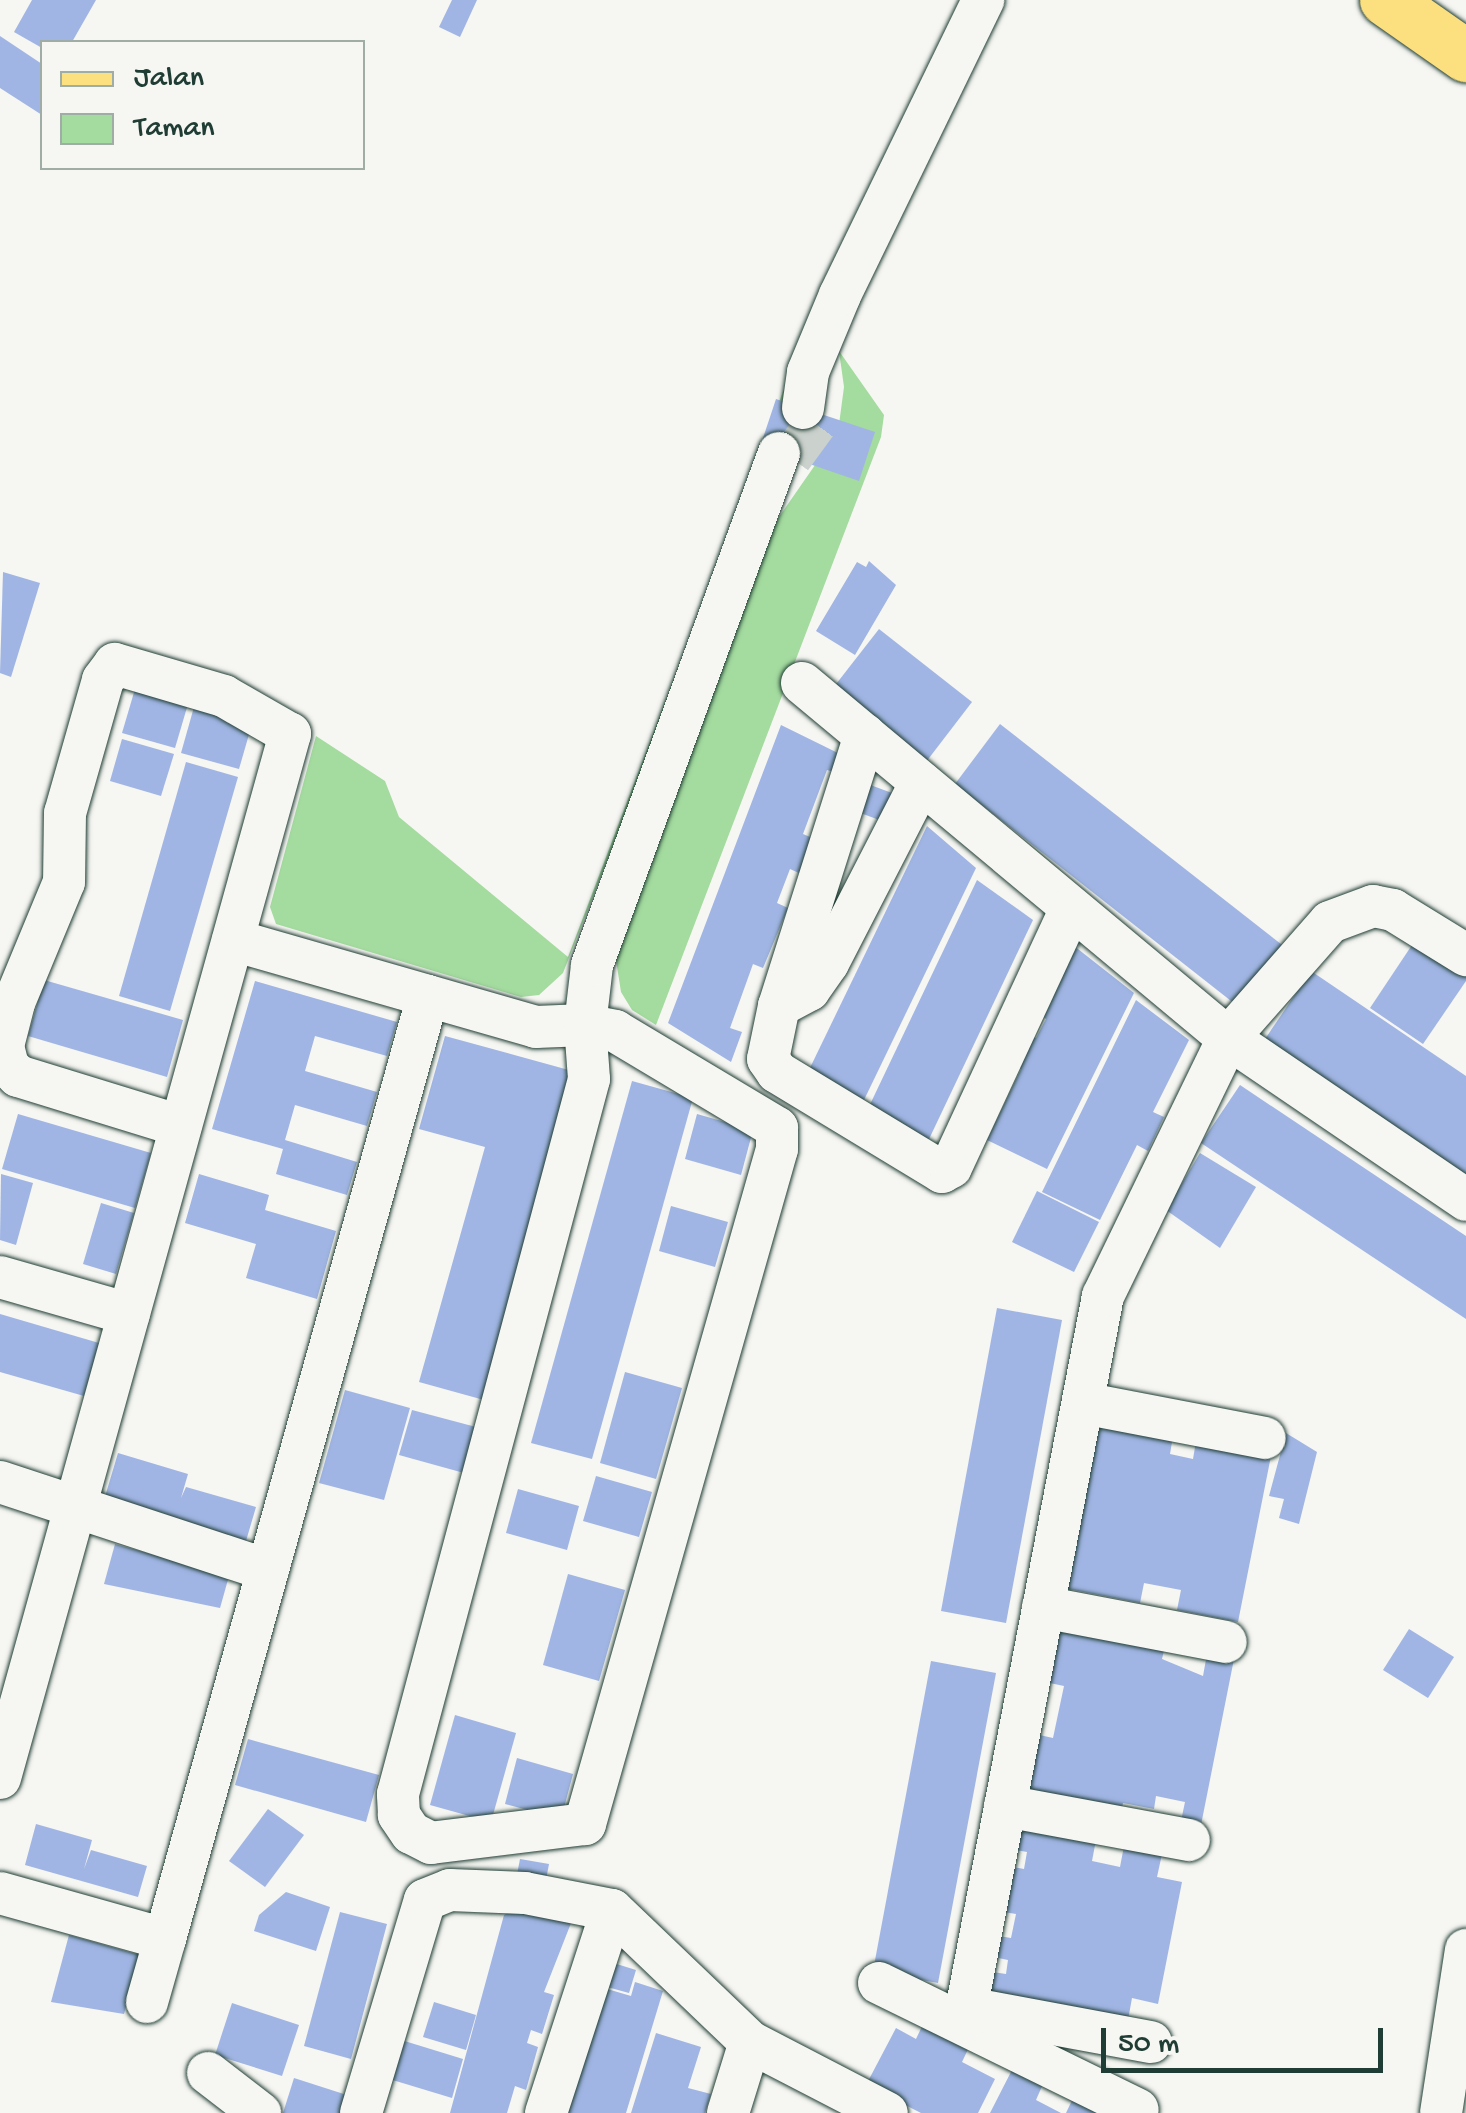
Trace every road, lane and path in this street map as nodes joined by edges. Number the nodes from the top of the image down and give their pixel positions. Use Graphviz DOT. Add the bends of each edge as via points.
graph roads {
  1 [pos="983,0"];
  2 [pos="1386,0"];
  3 [pos="1466,56"];
  4 [pos="813,411"];
  5 [pos="785,456"];
  6 [pos="802,683"];
  7 [pos="865,735"];
  8 [pos="921,782"];
  9 [pos="1071,908"];
  10 [pos="233,940"];
  11 [pos="1466,954"];
  12 [pos="428,996"];
  13 [pos="779,1006"];
  14 [pos="585,1025"];
  15 [pos="1228,1038"];
  16 [pos="181,1126"];
  17 [pos="1466,1200"];
  18 [pos="0,1277"];
  19 [pos="129,1314"];
  20 [pos="1083,1403"];
  21 [pos="1265,1438"];
  22 [pos="0,1482"];
  23 [pos="76,1504"];
  24 [pos="268,1570"];
  25 [pos="1043,1607"];
  26 [pos="1226,1642"];
  27 [pos="11,1698"];
  28 [pos="0,1778"];
  29 [pos="1005,1806"];
  30 [pos="1189,1840"];
  31 [pos="0,1893"];
  32 [pos="612,1910"];
  33 [pos="165,1939"];
  34 [pos="1466,1950"];
  35 [pos="879,1983"];
  36 [pos="147,2002"];
  37 [pos="965,2015"];
  38 [pos="750,2042"];
  39 [pos="1150,2042"];
  40 [pos="208,2073"];
  41 [pos="1138,2110"];
  42 [pos="260,2113"];
  43 [pos="361,2113"];
  44 [pos="546,2113"];
  45 [pos="728,2113"];
  46 [pos="887,2113"];
  47 [pos="1441,2113"];
  1 -- 4 [label="street" via="818,347 826,389"];
  2 -- 3 [label="main road"];
  5 -- 14 [label="street" via="762,499 592,965"];
  6 -- 7 [label="street"];
  7 -- 8 [label="street"];
  7 -- 13 [label="street"];
  8 -- 9 [label="street"];
  8 -- 13 [label="street" via="828,963 808,990"];
  9 -- 13 [label="street" via="951,1167 942,1172 777,1072 768,1059"];
  9 -- 15 [label="street"];
  10 -- 12 [label="street"];
  10 -- 16 [label="street"];
  10 -- 16 [label="street" via="290,734 224,696 115,664 103,680 64,813 64,882 14,1002 3,1046 18,1076"];
  11 -- 15 [label="street" via="1392,910 1352,911 1330,922"];
  12 -- 14 [label="street" via="536,1027"];
  12 -- 24 [label="street"];
  14 -- 14 [label="street" via="641,1042 767,1118 777,1128 777,1149 592,1814 576,1828 431,1842 411,1833 399,1815 398,1794 590,1079"];
  15 -- 17 [label="street"];
  15 -- 20 [label="street" via="1103,1296"];
  16 -- 19 [label="street"];
  18 -- 19 [label="street"];
  19 -- 23 [label="street"];
  20 -- 21 [label="street"];
  20 -- 25 [label="street"];
  22 -- 23 [label="street"];
  23 -- 24 [label="street"];
  23 -- 27 [label="street"];
  24 -- 33 [label="street"];
  25 -- 26 [label="street"];
  25 -- 29 [label="street"];
  27 -- 28 [label="street"];
  29 -- 30 [label="street"];
  29 -- 37 [label="street"];
  31 -- 33 [label="street"];
  32 -- 38 [label="street"];
  32 -- 43 [label="street" via="525,1893 433,1893 425,1900"];
  32 -- 44 [label="street"];
  33 -- 36 [label="street"];
  34 -- 47 [label="street"];
  35 -- 37 [label="street"];
  37 -- 39 [label="street"];
  37 -- 41 [label="street"];
  38 -- 45 [label="street"];
  38 -- 46 [label="street"];
  40 -- 42 [label="street"];
}
